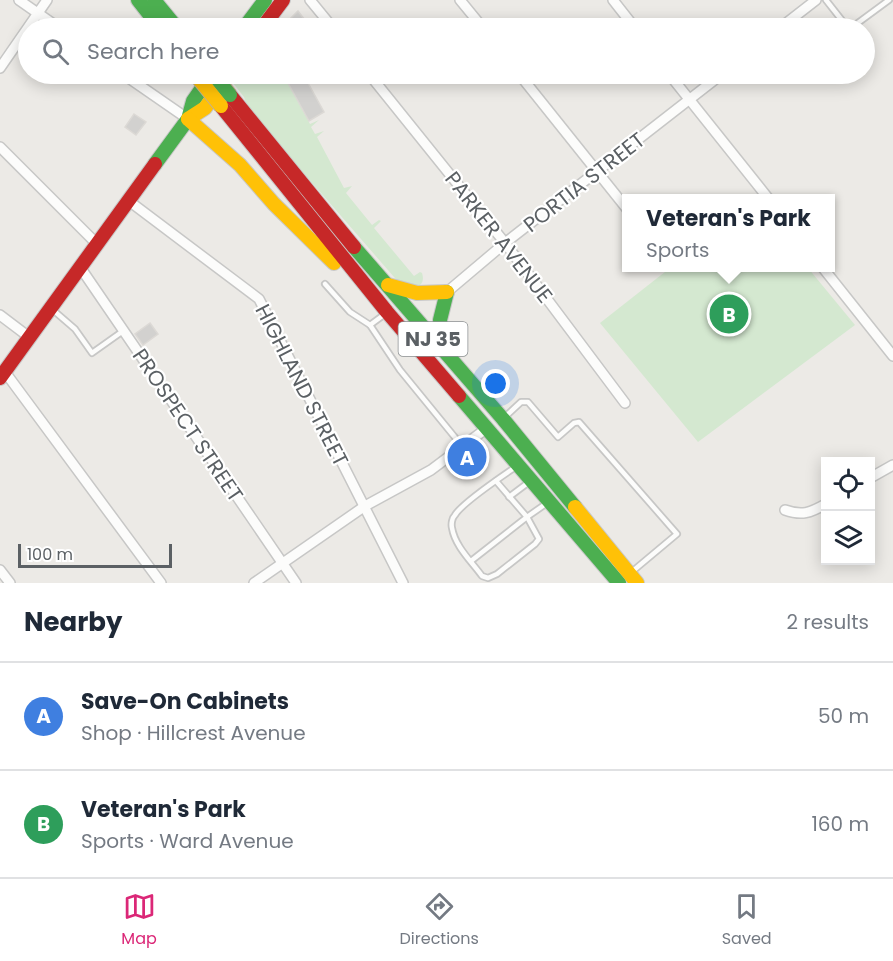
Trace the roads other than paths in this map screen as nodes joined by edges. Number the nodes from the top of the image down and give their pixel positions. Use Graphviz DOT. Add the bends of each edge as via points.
graph roads {
  1 [pos="19,0"];
  2 [pos="48,0"];
  3 [pos="138,0"];
  4 [pos="154,0"];
  5 [pos="265,0"];
  6 [pos="283,0"];
  7 [pos="310,0"];
  8 [pos="460,0"];
  9 [pos="613,0"];
  10 [pos="816,0"];
  11 [pos="826,0"];
  12 [pos="889,0"];
  13 [pos="38,13"];
  14 [pos="35,18"];
  15 [pos="45,18"];
  16 [pos="152,18"];
  17 [pos="169,18"];
  18 [pos="252,18"];
  19 [pos="270,18"];
  20 [pos="325,18"];
  21 [pos="475,18"];
  22 [pos="627,18"];
  23 [pos="793,18"];
  24 [pos="841,18"];
  25 [pos="863,18"];
  26 [pos="18,42"];
  27 [pos="0,68"];
  28 [pos="137,84"];
  29 [pos="205,84"];
  30 [pos="207,84"];
  31 [pos="217,84"];
  32 [pos="223,84"];
  33 [pos="377,84"];
  34 [pos="527,84"];
  35 [pos="677,84"];
  36 [pos="709,84"];
  37 [pos="689,99"];
  38 [pos="226,100"];
  39 [pos="188,119"];
  40 [pos="0,147"];
  41 [pos="597,172"];
  42 [pos="765,194"];
  43 [pos="129,201"];
  44 [pos="622,203"];
  45 [pos="505,243"];
  46 [pos="97,244"];
  47 [pos="80,267"];
  48 [pos="827,272"];
  49 [pos="326,284"];
  50 [pos="386,284"];
  51 [pos="447,292"];
  52 [pos="51,308"];
  53 [pos="387,312"];
  54 [pos="0,315"];
  55 [pos="370,325"];
  56 [pos="123,331"];
  57 [pos="29,337"];
  58 [pos="444,352"];
  59 [pos="893,356"];
  60 [pos="2,375"];
  61 [pos="625,403"];
  62 [pos="502,418"];
  63 [pos="487,428"];
  64 [pos="462,446"];
  65 [pos="518,464"];
  66 [pos="893,465"];
  67 [pos="875,475"];
  68 [pos="532,480"];
  69 [pos="496,481"];
  70 [pos="509,497"];
  71 [pos="550,501"];
  72 [pos="365,506"];
  73 [pos="821,507"];
  74 [pos="785,510"];
  75 [pos="527,518"];
  76 [pos="471,561"];
  77 [pos="282,563"];
  78 [pos="0,570"];
  79 [pos="634,578"];
  80 [pos="10,583"];
  81 [pos="161,583"];
  82 [pos="254,583"];
  83 [pos="296,583"];
  84 [pos="403,583"];
  85 [pos="619,583"];
  1 -- 13 [label="street"];
  2 -- 13 [label="street"];
  3 -- 16 [label="main road"];
  4 -- 17 [label="main road"];
  5 -- 18 [label="main road"];
  6 -- 19 [label="main road"];
  7 -- 20 [label="street"];
  8 -- 21 [label="street"];
  9 -- 22 [label="street"];
  10 -- 23 [label="street"];
  11 -- 24 [label="lane"];
  12 -- 25 [label="lane"];
  13 -- 14 [label="street"];
  13 -- 15 [label="street"];
  26 -- 27 [label="street"];
  28 -- 39 [label="street"];
  29 -- 39 [label="main road" via="193,101"];
  30 -- 38 [label="main road, NJ 35, bridge"];
  31 -- 38 [label="main road, NJ 35, bridge"];
  32 -- 39 [label="main road" via="205,108"];
  33 -- 45 [label="street, PARKER AVENUE"];
  34 -- 41 [label="street"];
  35 -- 37 [label="street"];
  36 -- 37 [label="street, PORTIA STREET"];
  37 -- 41 [label="street, PORTIA STREET"];
  37 -- 42 [label="street"];
  38 -- 50 [label="main road, NJ 35"];
  38 -- 53 [label="main road, NJ 35"];
  39 -- 43 [label="main road"];
  39 -- 53 [label="main road" via="240,165 356,287"];
  40 -- 46 [label="street"];
  41 -- 44 [label="street"];
  41 -- 45 [label="street, PORTIA STREET"];
  43 -- 46 [label="main road"];
  43 -- 72 [label="street, HIGHLAND STREET" via="259,299"];
  45 -- 51 [label="street, PORTIA STREET"];
  45 -- 61 [label="street, PARKER AVENUE"];
  46 -- 47 [label="main road"];
  47 -- 52 [label="main road"];
  47 -- 56 [label="street, PROSPECT STREET"];
  48 -- 59 [label="street"];
  49 -- 55 [label="lane" via="350,312"];
  50 -- 51 [label="main road" via="419,295"];
  50 -- 58 [label="main road, NJ 35"];
  51 -- 58 [label="main road" via="438,327"];
  52 -- 56 [label="lane" via="75,329 92,353"];
  52 -- 57 [label="main road"];
  53 -- 55 [label="lane"];
  53 -- 63 [label="main road, NJ 35"];
  54 -- 57 [label="street"];
  55 -- 64 [label="lane" via="400,370"];
  56 -- 77 [label="street, PROSPECT STREET"];
  57 -- 60 [label="main road"];
  58 -- 62 [label="main road, NJ 35"];
  60 -- 81 [label="street"];
  62 -- 79 [label="main road, NJ 35"];
  62 -- 79 [label="lane" via="524,401 558,437 579,422 677,534"];
  63 -- 64 [label="street"];
  63 -- 65 [label="main road, NJ 35"];
  64 -- 72 [label="street" via="431,470"];
  65 -- 68 [label="main road, NJ 35"];
  65 -- 69 [label="lane"];
  66 -- 67 [label="street"];
  68 -- 70 [label="lane"];
  68 -- 71 [label="main road, NJ 35"];
  69 -- 70 [label="lane"];
  69 -- 76 [label="lane" via="455,514 452,521 455,538"];
  70 -- 75 [label="lane"];
  71 -- 75 [label="lane"];
  71 -- 85 [label="main road, NJ 35"];
  72 -- 77 [label="street"];
  72 -- 84 [label="street, HIGHLAND STREET"];
  73 -- 74 [label="street" via="811,513"];
  75 -- 76 [label="lane"];
  75 -- 76 [label="lane" via="539,539 497,574 482,576"];
  77 -- 82 [label="street"];
  77 -- 83 [label="street, PROSPECT STREET"];
  78 -- 80 [label="street"];
}
